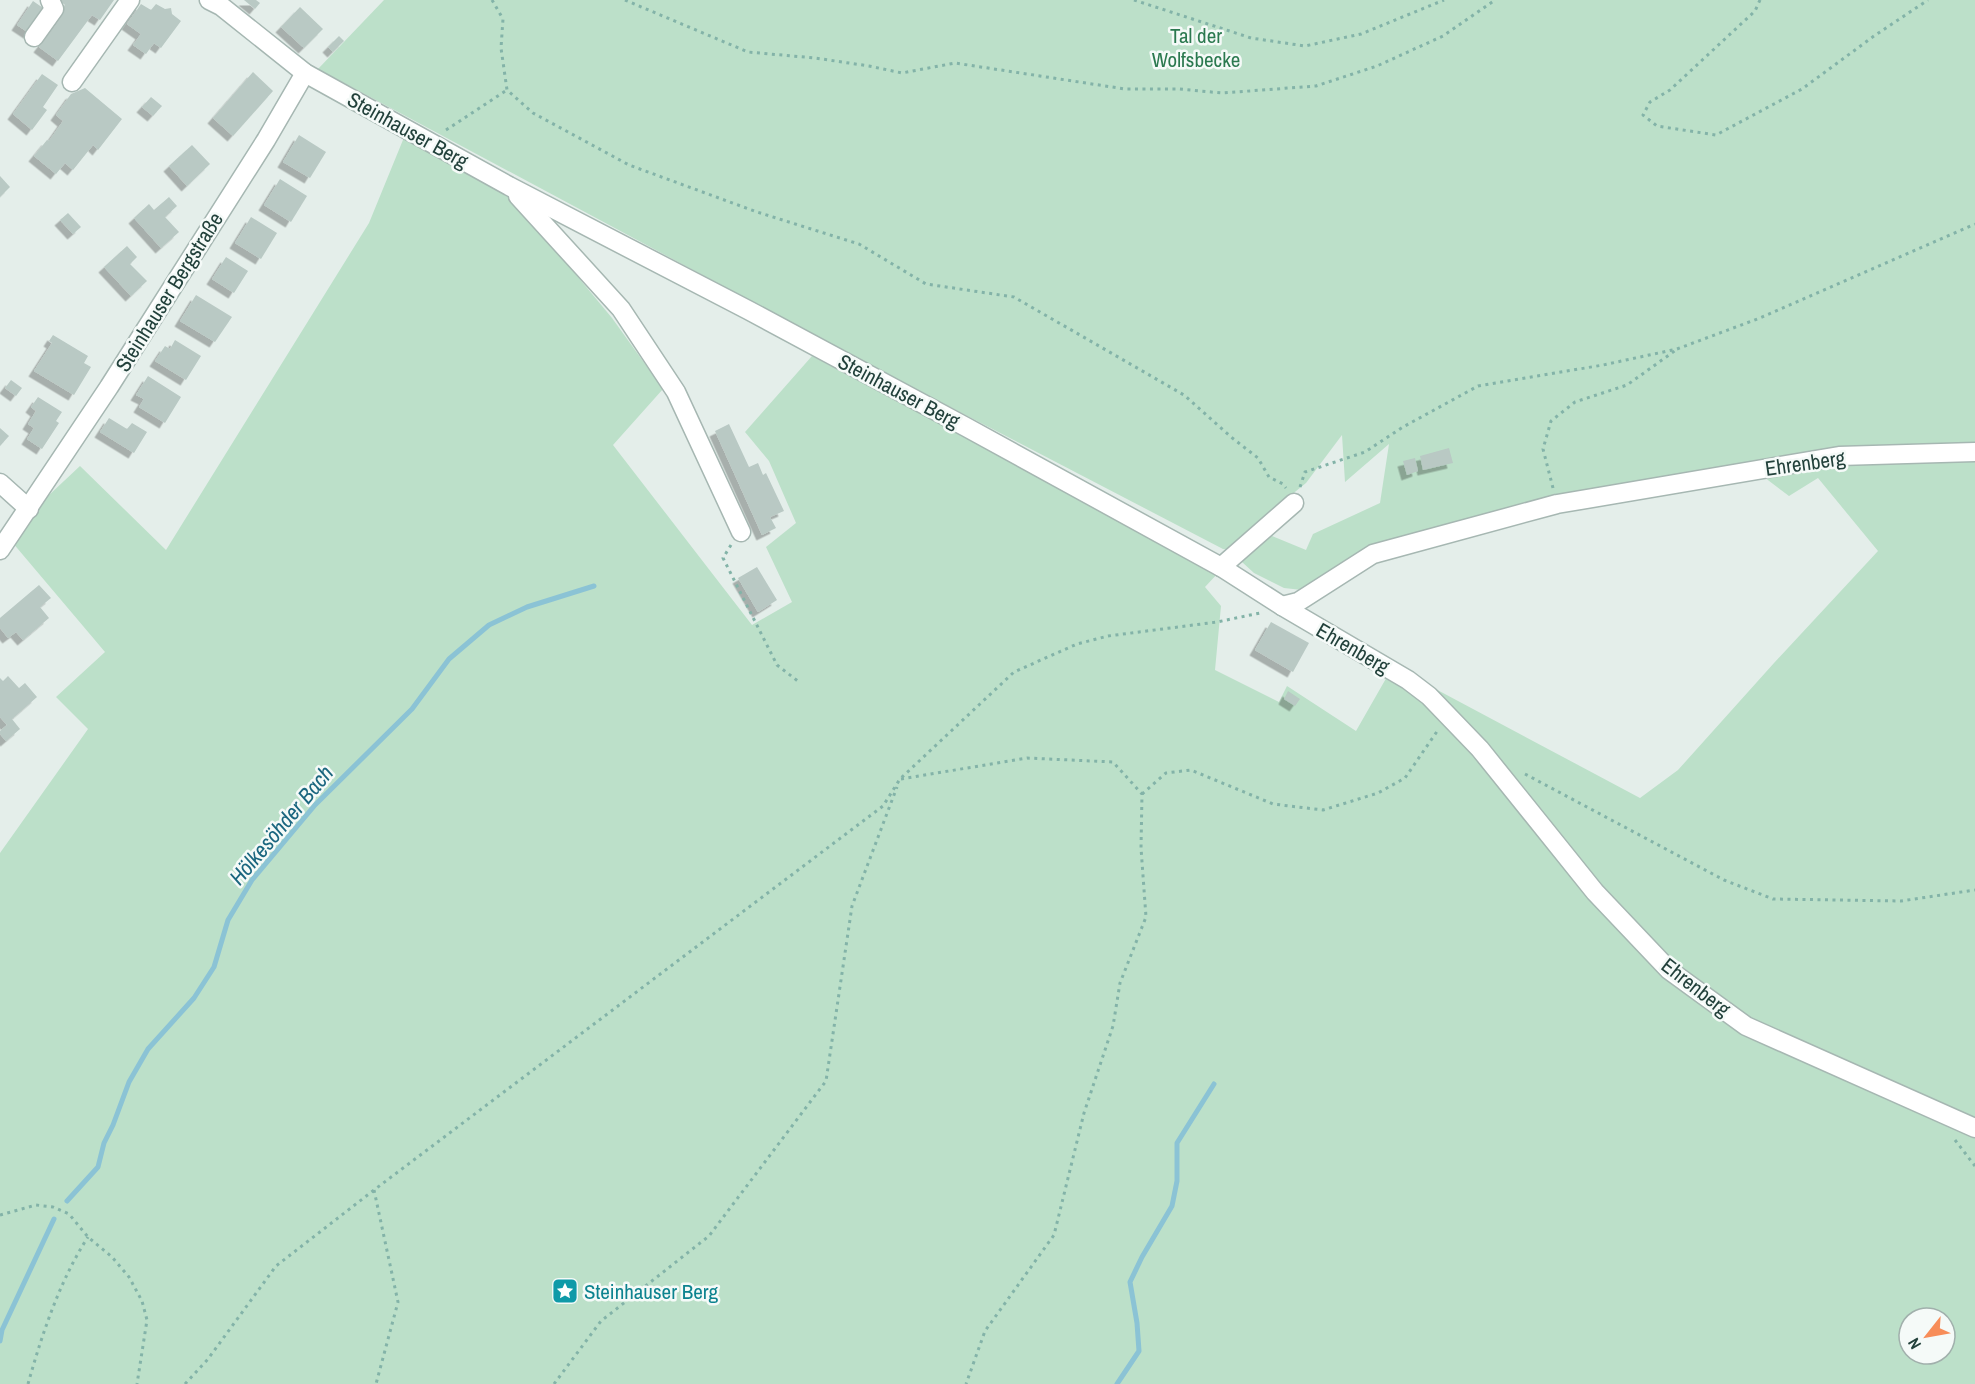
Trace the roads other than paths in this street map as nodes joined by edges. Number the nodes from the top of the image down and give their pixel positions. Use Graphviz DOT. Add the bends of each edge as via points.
graph roads {
  1 [pos="50,0"];
  2 [pos="130,0"];
  3 [pos="209,0"];
  4 [pos="34,37"];
  5 [pos="306,73"];
  6 [pos="72,82"];
  7 [pos="509,186"];
  8 [pos="1975,452"];
  9 [pos="0,483"];
  10 [pos="1294,503"];
  11 [pos="29,509"];
  12 [pos="741,532"];
  13 [pos="0,550"];
  14 [pos="1221,567"];
  15 [pos="1282,606"];
  16 [pos="1975,1128"];
  1 -- 4 [label="street" via="54,9"];
  2 -- 6 [label="street"];
  3 -- 5 [label="street, Steinhauser Berg"];
  5 -- 7 [label="street, Steinhauser Berg"];
  5 -- 11 [label="street, Steinhauser Bergstraße"];
  7 -- 12 [label="street, Steinhauser Berg" via="621,309 676,392"];
  7 -- 14 [label="street, Steinhauser Berg" via="894,388"];
  8 -- 15 [label="street, Ehrenberg" via="1839,456 1557,504 1373,554 1298,602"];
  9 -- 11 [label="street"];
  10 -- 14 [label="street"];
  11 -- 13 [label="street, Steinhauser Bergstraße"];
  14 -- 15 [label="street, Steinhauser Berg"];
  15 -- 16 [label="street, Ehrenberg" via="1429,696 1480,749 1595,892 1669,970 1746,1026"];
}
